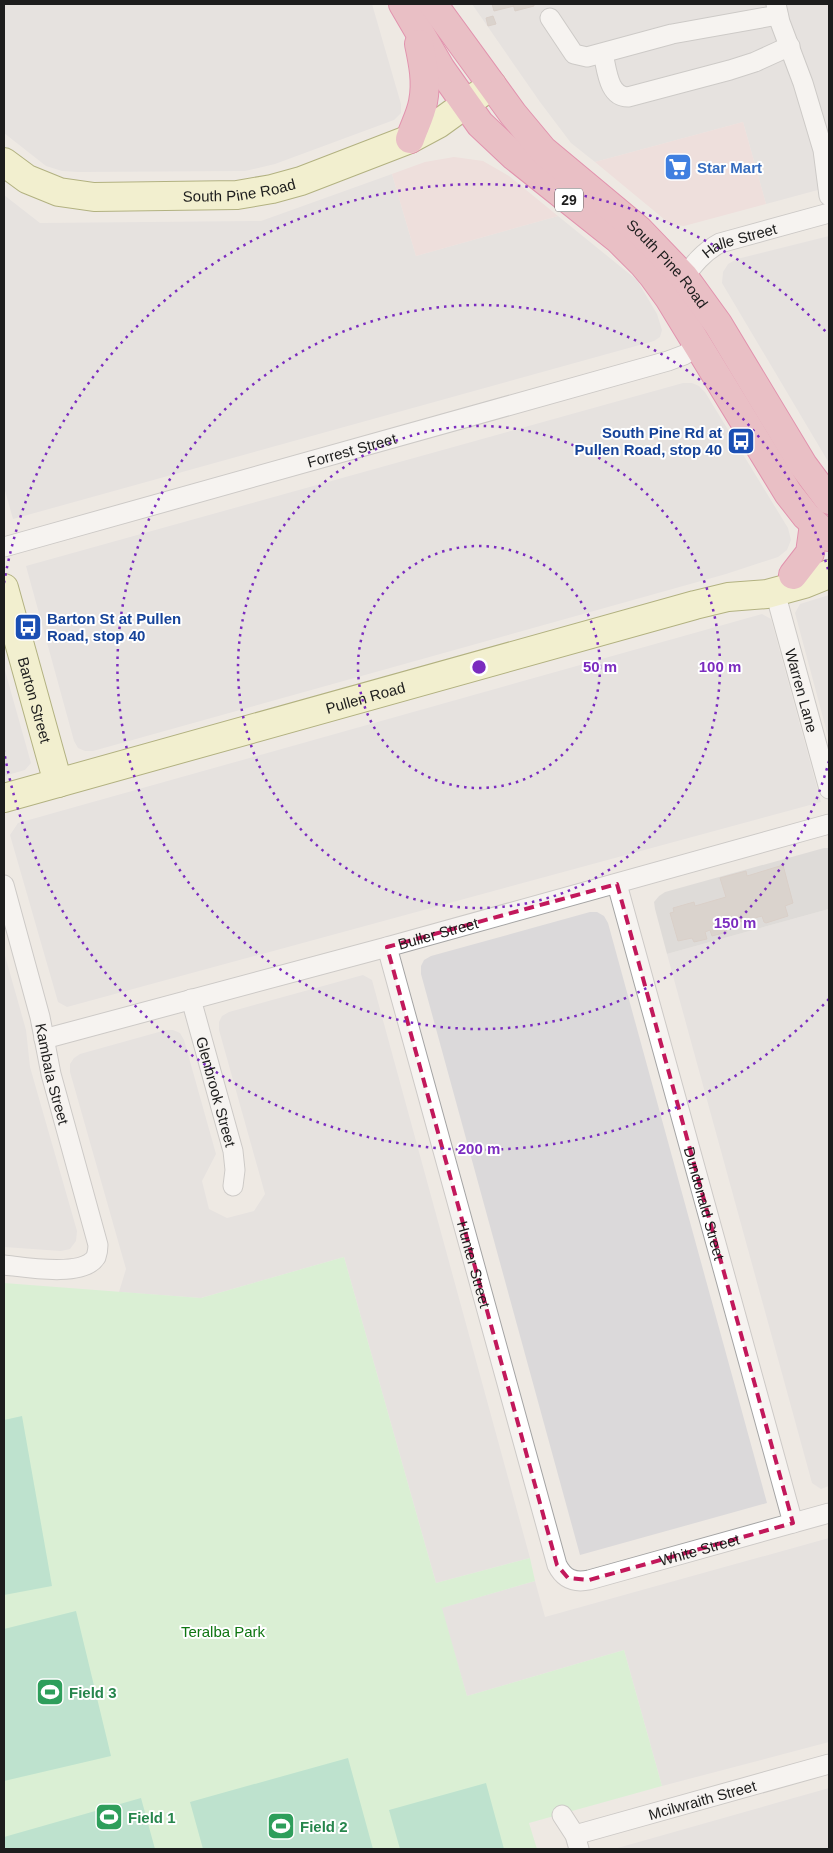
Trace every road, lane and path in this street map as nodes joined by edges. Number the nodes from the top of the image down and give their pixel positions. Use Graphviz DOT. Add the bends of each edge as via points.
graph roads {
  1 [pos="433,4"];
  2 [pos="777,10"];
  3 [pos="410,15"];
  4 [pos="550,18"];
  5 [pos="790,46"];
  6 [pos="603,54"];
  7 [pos="492,85"];
  8 [pos="465,105"];
  9 [pos="410,139"];
  10 [pos="4,162"];
  11 [pos="829,196"];
  12 [pos="829,213"];
  13 [pos="677,288"];
  14 [pos="698,346"];
  15 [pos="829,500"];
  16 [pos="822,531"];
  17 [pos="4,547"];
  18 [pos="829,559"];
  19 [pos="829,574"];
  20 [pos="784,583"];
  21 [pos="4,588"];
  22 [pos="58,783"];
  23 [pos="829,789"];
  24 [pos="4,798"];
  25 [pos="829,824"];
  26 [pos="617,884"];
  27 [pos="4,885"];
  28 [pos="387,947"];
  29 [pos="191,999"];
  30 [pos="44,1039"];
  31 [pos="233,1186"];
  32 [pos="4,1265"];
  33 [pos="829,1513"];
  34 [pos="793,1523"];
  35 [pos="568,1578"];
  36 [pos="829,1764"];
  37 [pos="562,1815"];
  38 [pos="577,1842"];
  1 -- 7 [label="highway"];
  2 -- 5 [label="street"];
  2 -- 6 [label="street"];
  3 -- 8 [label="highway"];
  3 -- 9 [label="highway" via="425,74 425,93"];
  4 -- 6 [label="street" via="574,54 587,57"];
  5 -- 6 [label="street" via="730,70 628,97 615,93"];
  5 -- 11 [label="street" via="823,150"];
  7 -- 8 [label="street, South Pine Road"];
  7 -- 13 [label="highway, South Pine Road / 29" via="543,150 639,230"];
  8 -- 9 [label="street, South Pine Road"];
  8 -- 13 [label="highway, South Pine Road / 29" via="514,156 643,264"];
  9 -- 10 [label="street, South Pine Road" via="301,181 237,195 94,197 59,192 27,179"];
  12 -- 13 [label="street, Halle Street" via="711,247 698,258"];
  13 -- 14 [label="highway, South Pine Road / 29"];
  13 -- 15 [label="highway, South Pine Road / 29" via="718,324 798,458"];
  14 -- 16 [label="highway, South Pine Road / 29" via="788,493"];
  14 -- 17 [label="street, Forrest Street" via="668,361"];
  16 -- 20 [label="highway" via="810,553"];
  18 -- 20 [label="street, Pullen Road"];
  19 -- 20 [label="street, Pullen Road" via="810,582"];
  20 -- 22 [label="street, Pullen Road" via="764,583 728,597"];
  20 -- 23 [label="street, Warren Lane"];
  21 -- 22 [label="street, Barton Street"];
  22 -- 24 [label="street, Pullen Road"];
  25 -- 26 [label="street, Buller Street"];
  26 -- 28 [label="street, Buller Street"];
  26 -- 34 [label="street, Dundonald Street"];
  27 -- 30 [label="street, Kambala Street"];
  28 -- 29 [label="street, Buller Street"];
  28 -- 35 [label="street, Hunter Street" via="556,1565"];
  29 -- 30 [label="street, Buller Street"];
  29 -- 31 [label="street, Glenbrook Street" via="233,1151 236,1170"];
  30 -- 32 [label="street, Kambala Street" via="97,1239 97,1252 84,1266 70,1269"];
  33 -- 34 [label="street, White Street"];
  34 -- 35 [label="street, White Street" via="589,1580"];
  36 -- 38 [label="street, Mcilwraith Street"];
  37 -- 38 [label="street, Mcilwraith Street"];
}
